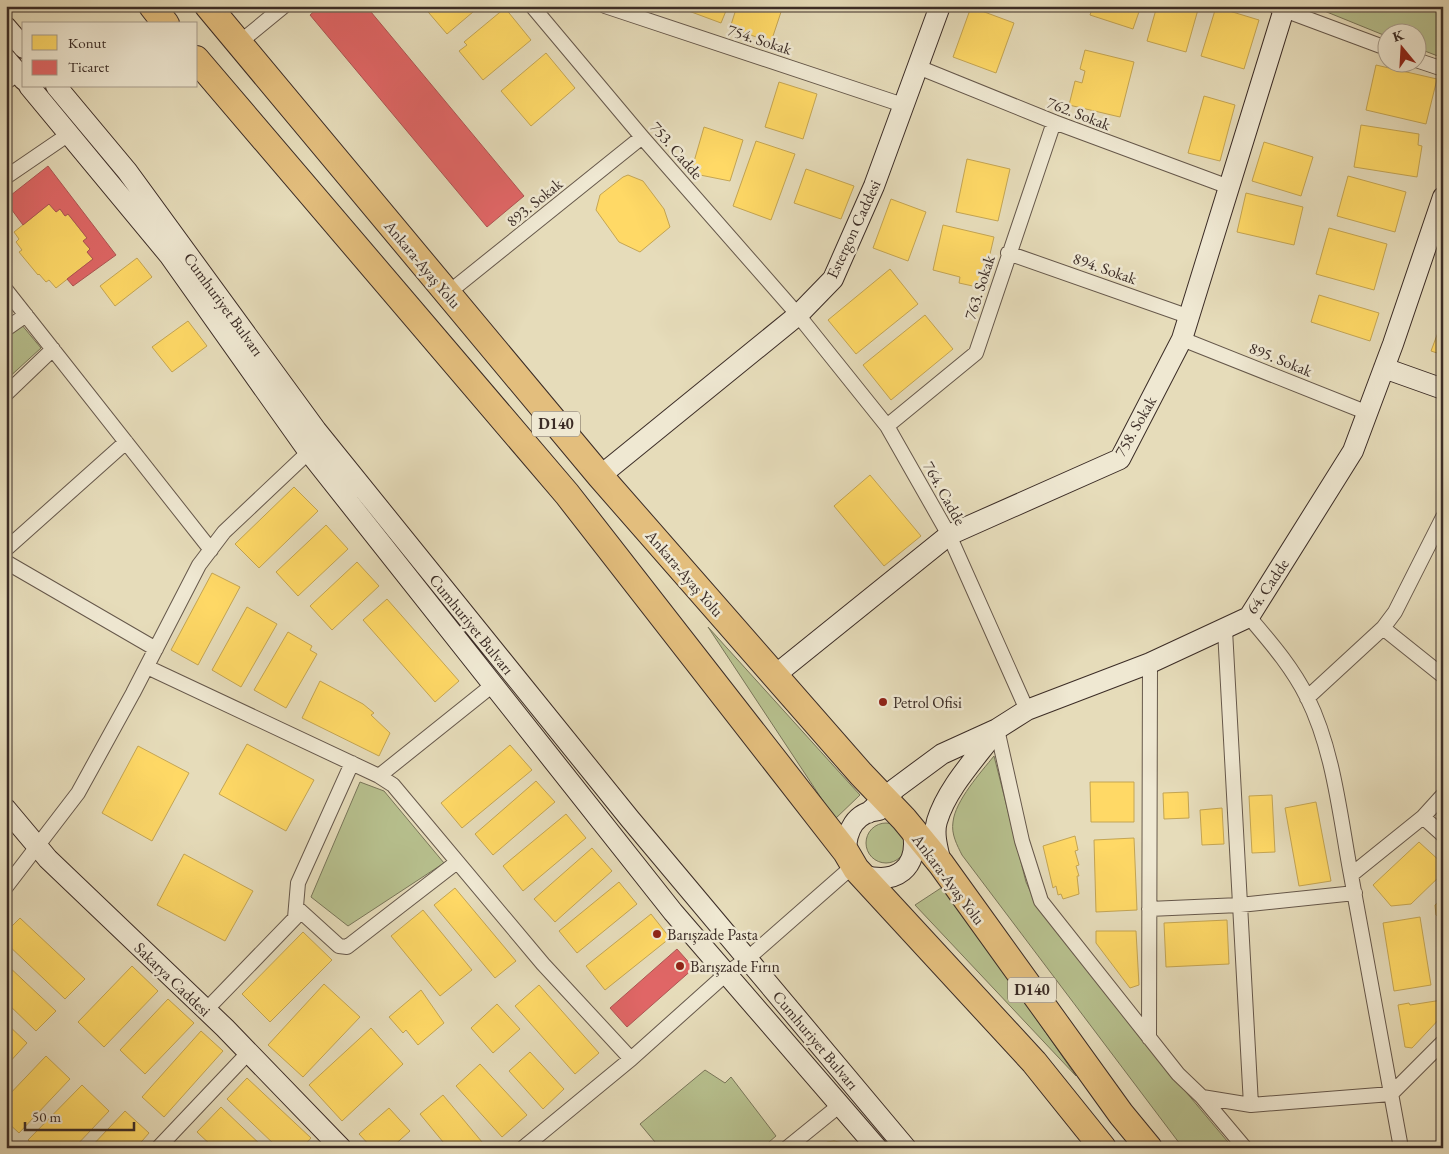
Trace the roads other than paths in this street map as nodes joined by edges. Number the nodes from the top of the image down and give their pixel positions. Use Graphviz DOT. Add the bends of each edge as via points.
graph roads {
  1 [pos="152,6"];
  2 [pos="208,6"];
  3 [pos="284,6"];
  4 [pos="532,6"];
  5 [pos="605,6"];
  6 [pos="940,6"];
  7 [pos="1282,7"];
  8 [pos="164,22"];
  9 [pos="6,27"];
  10 [pos="239,43"];
  11 [pos="1376,44"];
  12 [pos="22,46"];
  13 [pos="198,61"];
  14 [pos="1426,63"];
  15 [pos="918,67"];
  16 [pos="1443,69"];
  17 [pos="28,88"];
  18 [pos="58,88"];
  19 [pos="903,105"];
  20 [pos="1054,122"];
  21 [pos="68,134"];
  22 [pos="642,137"];
  23 [pos="6,177"];
  24 [pos="1229,187"];
  25 [pos="1443,197"];
  26 [pos="1437,231"];
  27 [pos="1008,253"];
  28 [pos="6,290"];
  29 [pos="448,293"];
  30 [pos="26,316"];
  31 [pos="798,316"];
  32 [pos="1190,316"];
  33 [pos="6,329"];
  34 [pos="1182,339"];
  35 [pos="53,349"];
  36 [pos="1384,368"];
  37 [pos="1443,389"];
  38 [pos="6,394"];
  39 [pos="1368,413"];
  40 [pos="887,426"];
  41 [pos="126,442"];
  42 [pos="316,446"];
  43 [pos="600,476"];
  44 [pos="1443,516"];
  45 [pos="949,535"];
  46 [pos="6,549"];
  47 [pos="210,550"];
  48 [pos="6,562"];
  49 [pos="1249,617"];
  50 [pos="1383,628"];
  51 [pos="1225,630"];
  52 [pos="156,649"];
  53 [pos="1150,663"];
  54 [pos="147,667"];
  55 [pos="774,676"];
  56 [pos="1443,676"];
  57 [pos="494,684"];
  58 [pos="1308,698"];
  59 [pos="1027,710"];
  60 [pos="997,729"];
  61 [pos="352,763"];
  62 [pos="379,776"];
  63 [pos="1443,795"];
  64 [pos="6,809"];
  65 [pos="1423,817"];
  66 [pos="904,819"];
  67 [pos="1443,835"];
  68 [pos="38,846"];
  69 [pos="456,862"];
  70 [pos="854,864"];
  71 [pos="1351,875"];
  72 [pos="6,887"];
  73 [pos="1355,894"];
  74 [pos="1240,905"];
  75 [pos="296,907"];
  76 [pos="1149,910"];
  77 [pos="747,959"];
  78 [pos="726,974"];
  79 [pos="206,1010"];
  80 [pos="1149,1038"];
  81 [pos="1443,1042"];
  82 [pos="248,1052"];
  83 [pos="631,1059"];
  84 [pos="1391,1094"];
  85 [pos="1202,1097"];
  86 [pos="840,1105"];
  87 [pos="1251,1105"];
  88 [pos="158,1148"];
  89 [pos="341,1148"];
  90 [pos="523,1148"];
  91 [pos="787,1148"];
  92 [pos="877,1148"];
  93 [pos="906,1148"];
  94 [pos="1103,1148"];
  95 [pos="1149,1148"];
  96 [pos="1245,1148"];
  97 [pos="1401,1148"];
  1 -- 8 [label="highway"];
  2 -- 10 [label="highway, Ankara-Ayaş Yolu / D140"];
  3 -- 10 [label="street"];
  4 -- 22 [label="street, 753. Cadde"];
  5 -- 19 [label="street, 754. Sokak"];
  6 -- 15 [label="main road, Estergon Caddesi"];
  7 -- 11 [label="street"];
  7 -- 24 [label="main road, 758. Sokak"];
  9 -- 12 [label="main road"];
  10 -- 29 [label="highway, Ankara-Ayaş Yolu / D140"];
  13 -- 70 [label="highway, D140" via="567,494"];
  14 -- 16 [label="street"];
  15 -- 19 [label="main road, Estergon Caddesi"];
  15 -- 20 [label="street, 762. Sokak"];
  17 -- 21 [label="main road, Cumhuriyet Bulvarı"];
  18 -- 42 [label="main road, Cumhuriyet Bulvarı" via="127,171"];
  19 -- 31 [label="main road, Estergon Caddesi" via="874,186 833,279"];
  20 -- 24 [label="street, 762. Sokak"];
  20 -- 27 [label="street, 763. Sokak"];
  21 -- 23 [label="street"];
  21 -- 42 [label="main road, Cumhuriyet Bulvarı" via="169,255"];
  22 -- 29 [label="street, 893. Sokak"];
  22 -- 31 [label="street, 753. Cadde"];
  24 -- 32 [label="main road, 758. Sokak"];
  25 -- 26 [label="main road, 64. Cadde"];
  26 -- 36 [label="main road, 64. Cadde"];
  27 -- 32 [label="street, 894. Sokak"];
  27 -- 40 [label="street, 763. Sokak" via="976,353"];
  28 -- 30 [label="street"];
  29 -- 43 [label="highway, Ankara-Ayaş Yolu / D140"];
  30 -- 33 [label="street"];
  30 -- 35 [label="street"];
  31 -- 40 [label="street, 764. Cadde"];
  31 -- 43 [label="main road, Estergon Caddesi"];
  32 -- 34 [label="main road, 758. Sokak"];
  34 -- 39 [label="street, 895. Sokak"];
  34 -- 45 [label="main road, 758. Sokak" via="1120,459"];
  35 -- 38 [label="street"];
  35 -- 41 [label="street"];
  36 -- 37 [label="main road"];
  36 -- 39 [label="main road, 64. Cadde"];
  39 -- 49 [label="main road, 64. Cadde" via="1354,451"];
  40 -- 45 [label="street, 764. Cadde"];
  41 -- 46 [label="street"];
  41 -- 47 [label="street"];
  42 -- 47 [label="street" via="224,532"];
  42 -- 57 [label="main road, Cumhuriyet Bulvarı"];
  42 -- 77 [label="main road, Cumhuriyet Bulvarı"];
  43 -- 55 [label="highway, Ankara-Ayaş Yolu / D140"];
  44 -- 50 [label="street"];
  45 -- 55 [label="main road, 758. Sokak"];
  45 -- 59 [label="street, 764. Cadde"];
  47 -- 52 [label="street"];
  48 -- 52 [label="street"];
  49 -- 51 [label="main road, 64. Cadde"];
  49 -- 58 [label="street" via="1283,658"];
  50 -- 56 [label="street"];
  50 -- 58 [label="street"];
  51 -- 53 [label="main road, 64. Cadde"];
  51 -- 74 [label="street"];
  52 -- 54 [label="street"];
  53 -- 59 [label="main road, 64. Cadde"];
  53 -- 76 [label="street"];
  54 -- 61 [label="street"];
  54 -- 68 [label="street" via="78,793"];
  55 -- 66 [label="highway, Ankara-Ayaş Yolu / D140"];
  57 -- 62 [label="street"];
  57 -- 78 [label="main road, Cumhuriyet Bulvarı" via="673,912"];
  58 -- 71 [label="street" via="1323,740"];
  59 -- 60 [label="main road, 64. Cadde"];
  60 -- 66 [label="main road" via="950,793"];
  60 -- 66 [label="main road, 64. Cadde" via="942,754"];
  60 -- 80 [label="street" via="1022,840 1041,901"];
  61 -- 62 [label="street"];
  61 -- 75 [label="street" via="298,882"];
  62 -- 69 [label="street" via="393,785"];
  63 -- 65 [label="street"];
  64 -- 68 [label="main road, Sakarya Caddesi"];
  65 -- 67 [label="street"];
  65 -- 71 [label="street"];
  66 -- 70 [label="main road" via="856,820 846,841"];
  66 -- 70 [label="main road" via="913,856 907,867 898,874 880,879"];
  66 -- 95 [label="highway, Ankara-Ayaş Yolu / D140" via="941,864"];
  68 -- 72 [label="street"];
  68 -- 79 [label="main road, Sakarya Caddesi"];
  69 -- 75 [label="street" via="347,947 338,946"];
  69 -- 83 [label="street" via="543,964"];
  70 -- 77 [label="street"];
  70 -- 94 [label="highway, D140" via="1034,1062"];
  71 -- 73 [label="street"];
  73 -- 74 [label="street"];
  73 -- 84 [label="street"];
  74 -- 76 [label="street"];
  74 -- 87 [label="street"];
  75 -- 79 [label="street" via="295,918"];
  76 -- 80 [label="street"];
  77 -- 78 [label="street"];
  77 -- 93 [label="main road, Cumhuriyet Bulvarı"];
  78 -- 83 [label="street"];
  78 -- 86 [label="main road, Cumhuriyet Bulvarı"];
  79 -- 82 [label="main road, Sakarya Caddesi"];
  80 -- 85 [label="street"];
  81 -- 84 [label="street"];
  82 -- 88 [label="street"];
  82 -- 89 [label="main road, Sakarya Caddesi"];
  83 -- 90 [label="street"];
  84 -- 87 [label="street"];
  84 -- 97 [label="street"];
  85 -- 87 [label="street"];
  85 -- 96 [label="street"];
  86 -- 91 [label="street"];
  86 -- 92 [label="main road, Cumhuriyet Bulvarı"];
}
